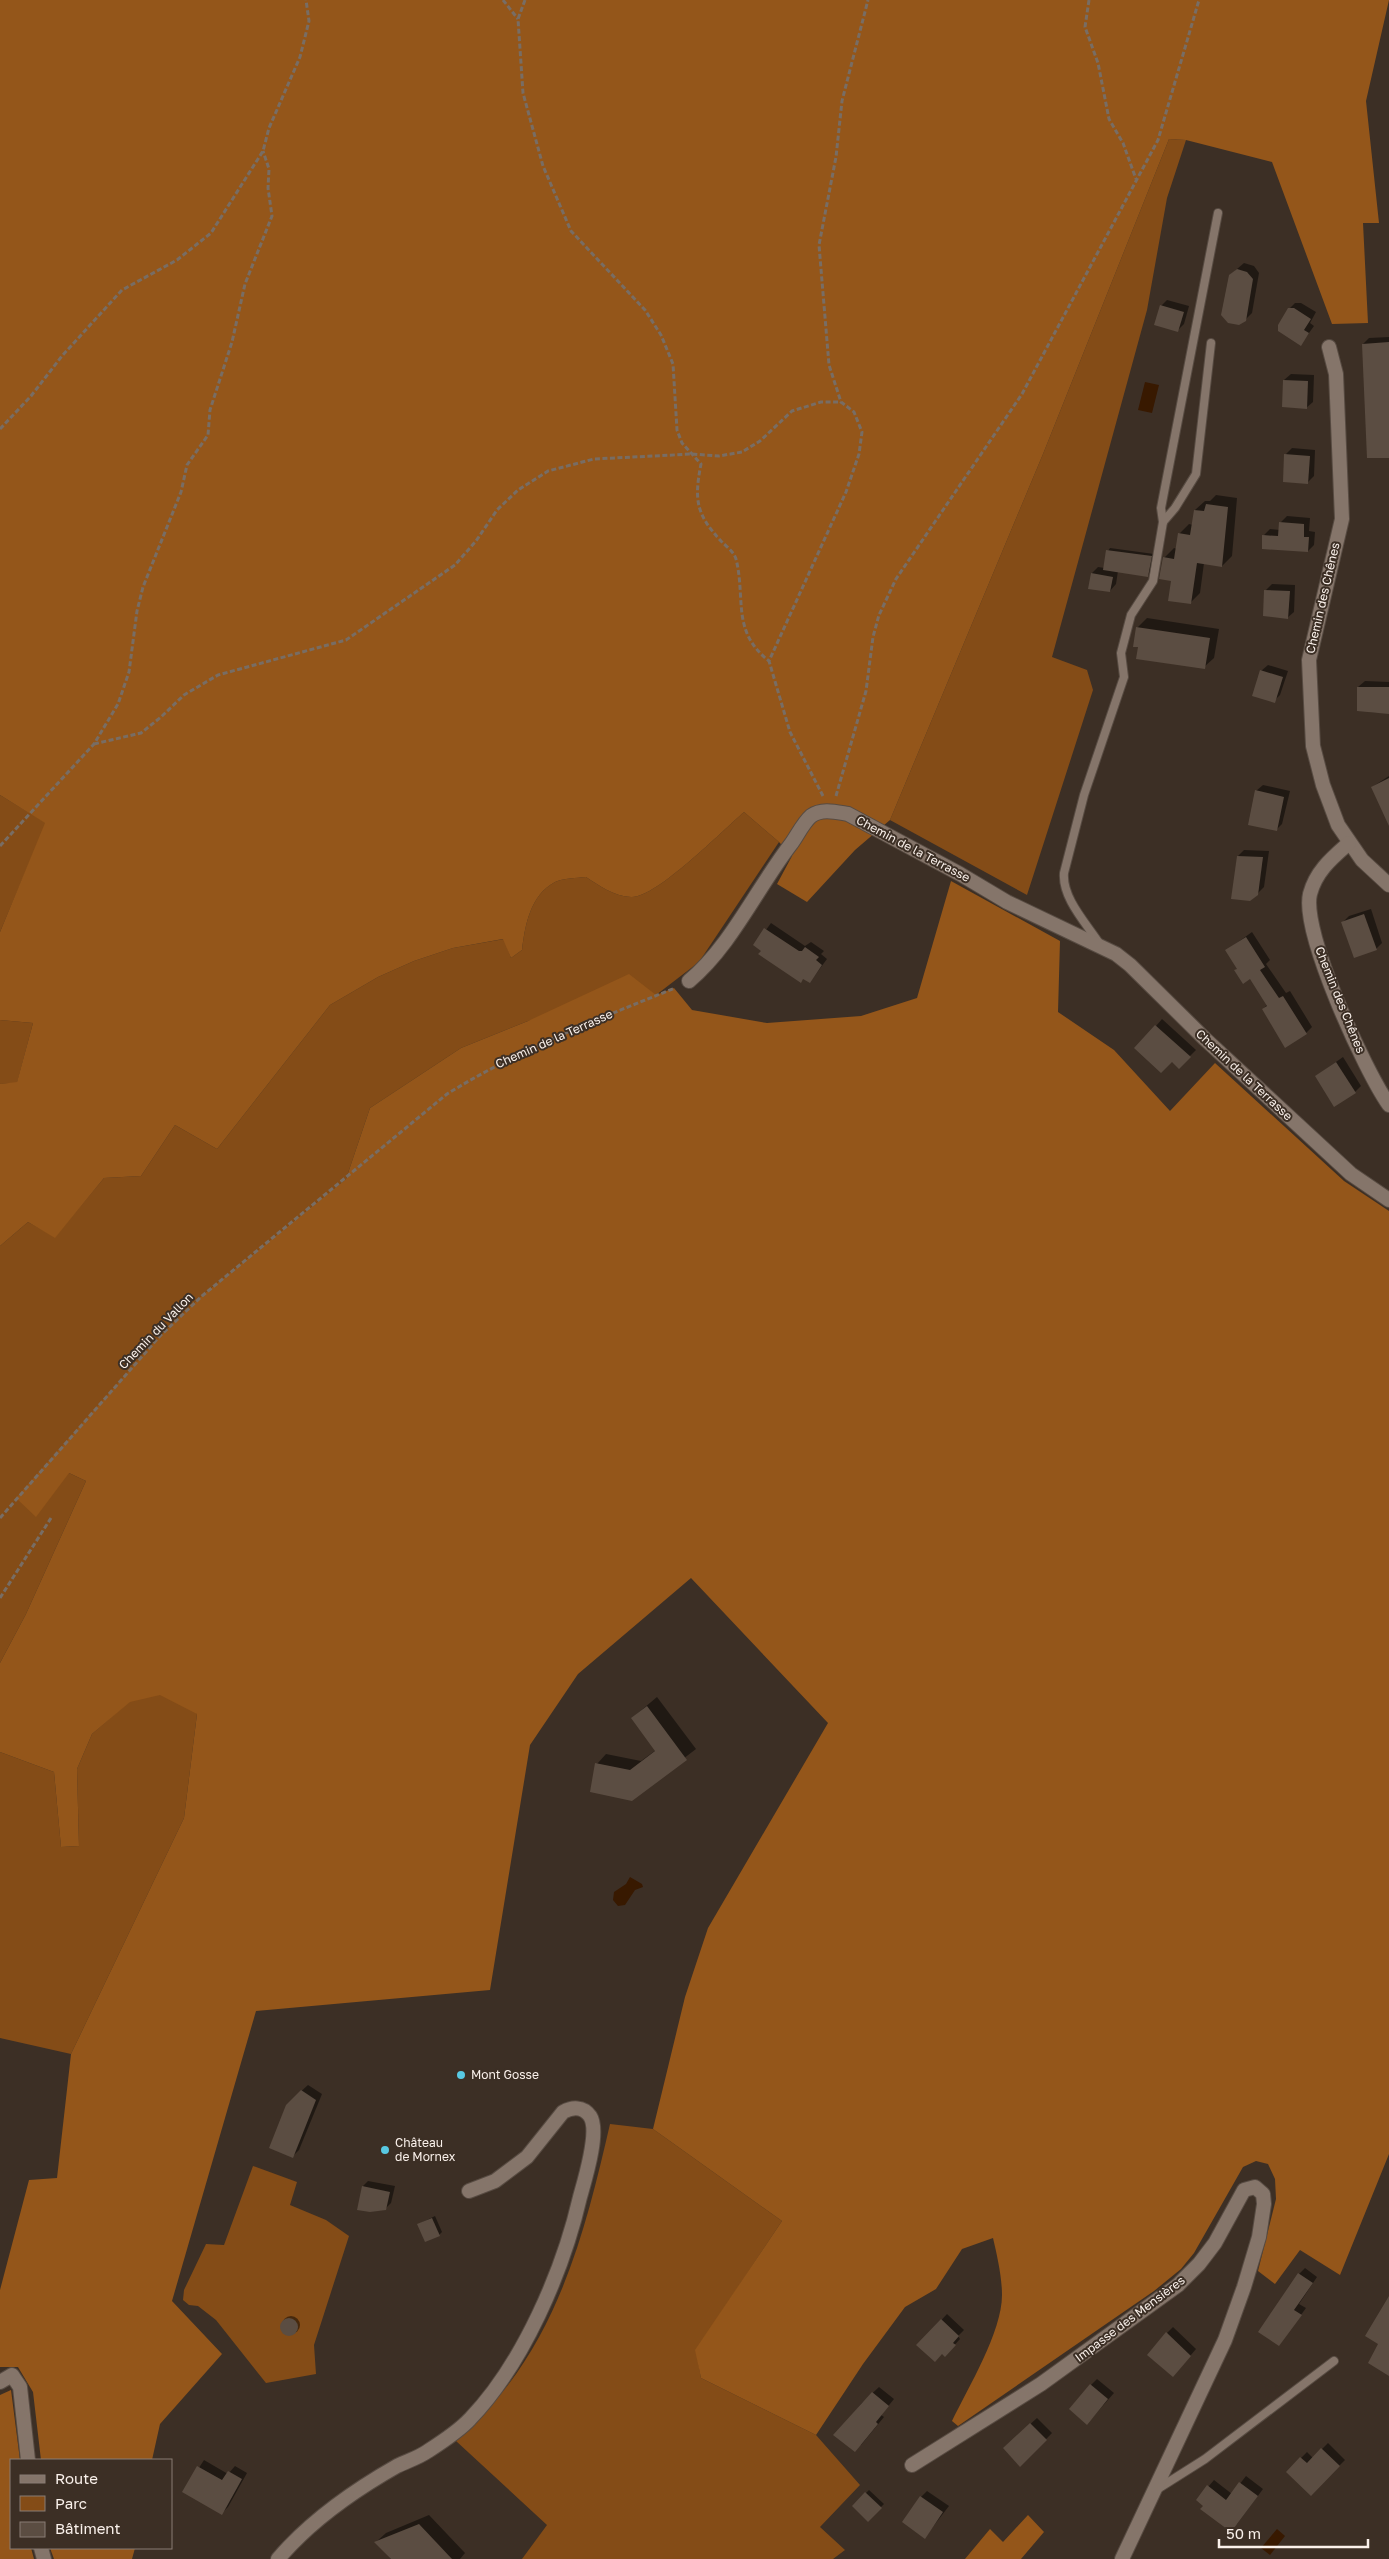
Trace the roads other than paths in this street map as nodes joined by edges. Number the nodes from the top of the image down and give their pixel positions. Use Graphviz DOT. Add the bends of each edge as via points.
graph roads {
  1 [pos="1218,214"];
  2 [pos="1211,343"];
  3 [pos="1329,347"];
  4 [pos="1163,522"];
  5 [pos="1349,843"];
  6 [pos="1389,885"];
  7 [pos="1100,945"];
  8 [pos="689,981"];
  9 [pos="1389,1105"];
  10 [pos="1389,1200"];
  11 [pos="469,2192"];
  12 [pos="1334,2360"];
  13 [pos="0,2382"];
  14 [pos="28,2459"];
  15 [pos="912,2465"];
  16 [pos="1152,2492"];
  17 [pos="278,2559"];
  18 [pos="1122,2559"];
  1 -- 4 [label="lane" via="1161,508"];
  2 -- 4 [label="lane" via="1196,474 1176,508"];
  3 -- 5 [label="street, Chemin des Chênes" via="1336,374 1342,519 1309,660 1311,725 1322,785"];
  4 -- 7 [label="lane" via="1153,581 1131,615 1120,653 1124,677 1084,795 1064,873 1063,883 1067,892"];
  5 -- 6 [label="street, Chemin des Chênes"];
  5 -- 9 [label="street, Chemin des Chênes" via="1322,868 1314,882 1309,901 1310,919 1346,1024"];
  7 -- 8 [label="street, Chemin de la Terrasse" via="1007,902 848,814 820,812 811,817 776,863 712,959"];
  7 -- 10 [label="street, Chemin de la Terrasse" via="1130,965 1351,1174"];
  11 -- 17 [label="street" via="496,2181 526,2157 563,2112 581,2108 589,2114 594,2124 590,2157 562,2260 540,2311 491,2394 469,2420 426,2452 345,2498"];
  12 -- 16 [label="lane" via="1205,2459"];
  13 -- 14 [label="street" via="12,2375 20,2387"];
  15 -- 16 [label="street, Impasse des Mensières" via="1041,2384 1178,2285 1215,2243 1244,2190 1255,2187 1263,2194 1264,2204 1259,2237 1244,2287 1225,2340"];
  16 -- 18 [label="street, Impasse des Mensières"];
}
